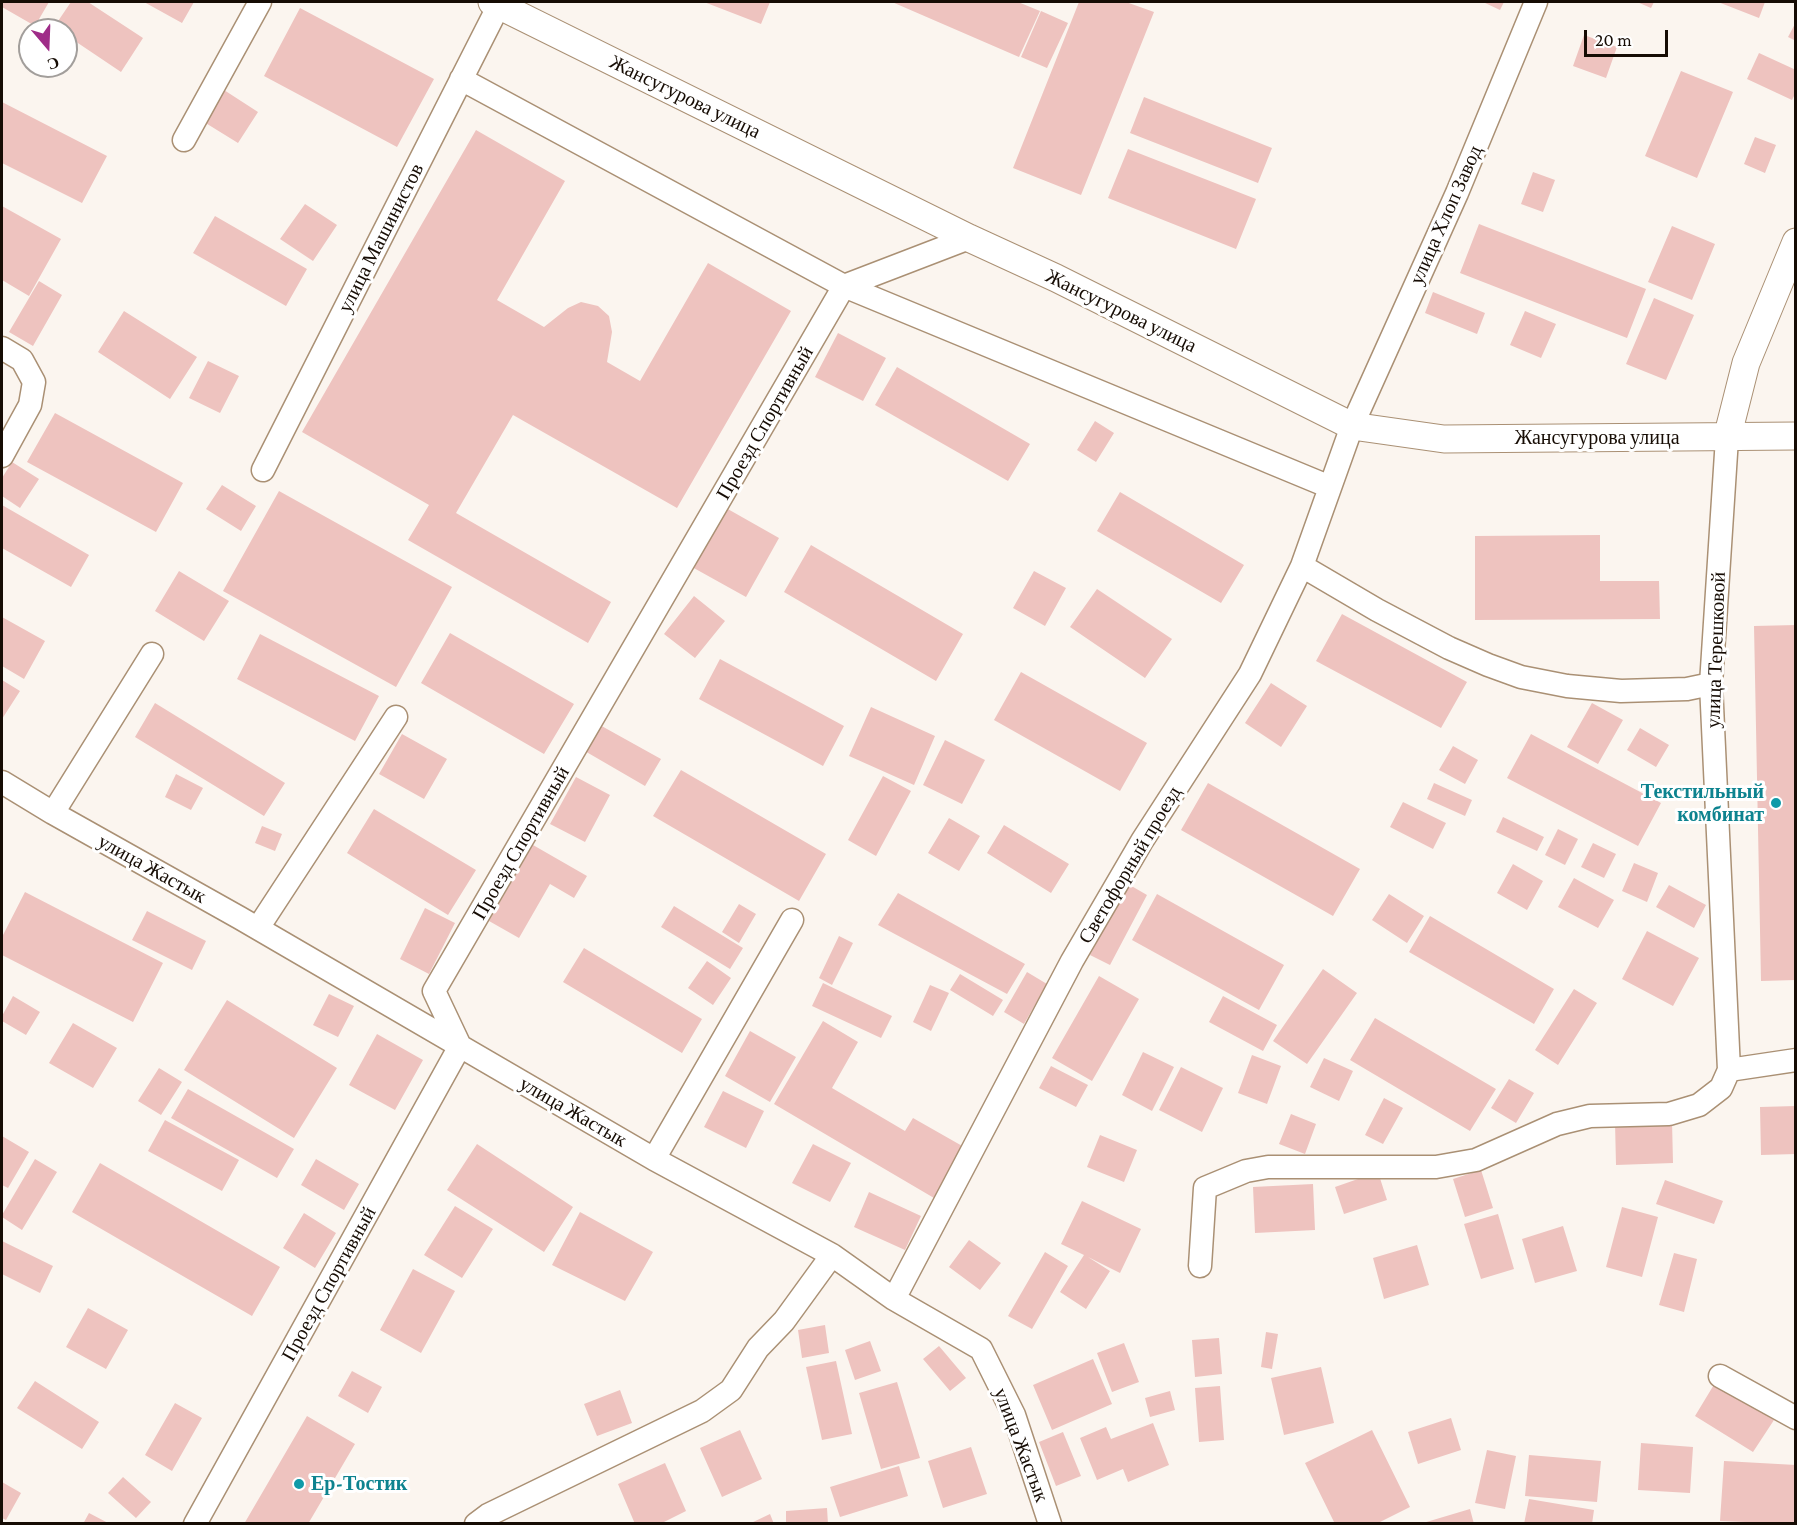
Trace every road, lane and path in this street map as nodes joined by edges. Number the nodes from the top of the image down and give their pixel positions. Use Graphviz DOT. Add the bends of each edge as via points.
graph roads {
  1 [pos="260,2"];
  2 [pos="1536,2"];
  3 [pos="495,3"];
  4 [pos="461,79"];
  5 [pos="184,140"];
  6 [pos="969,237"];
  7 [pos="1796,242"];
  8 [pos="844,286"];
  9 [pos="2,348"];
  10 [pos="1352,426"];
  11 [pos="1796,436"];
  12 [pos="1727,438"];
  13 [pos="2,456"];
  14 [pos="262,470"];
  15 [pos="1330,488"];
  16 [pos="1302,566"];
  17 [pos="152,654"];
  18 [pos="1711,684"];
  19 [pos="396,717"];
  20 [pos="2,782"];
  21 [pos="53,813"];
  22 [pos="792,920"];
  23 [pos="258,928"];
  24 [pos="460,1046"];
  25 [pos="1796,1060"];
  26 [pos="1729,1070"];
  27 [pos="654,1159"];
  28 [pos="832,1255"];
  29 [pos="1200,1266"];
  30 [pos="894,1299"];
  31 [pos="1720,1376"];
  32 [pos="1796,1418"];
  33 [pos="195,1524"];
  34 [pos="476,1524"];
  35 [pos="1050,1524"];
  1 -- 5 [label="street"];
  2 -- 10 [label="street, улица Хлоп Завод" via="1457,193"];
  3 -- 4 [label="street, улица Машинистов"];
  3 -- 6 [label="street, Жансугурова улица"];
  4 -- 8 [label="street"];
  4 -- 14 [label="street, улица Машинистов"];
  6 -- 8 [label="street"];
  6 -- 10 [label="street, Жансугурова улица"];
  7 -- 12 [label="street, улица Терешковой" via="1746,363"];
  8 -- 15 [label="street"];
  8 -- 24 [label="street, Проезд Спортивный" via="434,991"];
  9 -- 13 [label="street" via="22,360 34,382 30,405"];
  10 -- 12 [label="street, Жансугурова улица" via="1444,439"];
  10 -- 15 [label="street, Светофорный проезд"];
  11 -- 12 [label="street, Жансугурова улица"];
  12 -- 18 [label="street, улица Терешковой"];
  15 -- 16 [label="street, Светофорный проезд"];
  16 -- 18 [label="street" via="1449,648 1521,677 1621,691 1687,689"];
  16 -- 30 [label="street, Светофорный проезд" via="1250,674 1142,841 1072,961"];
  17 -- 21 [label="street"];
  18 -- 26 [label="street, улица Терешковой"];
  19 -- 23 [label="street"];
  20 -- 21 [label="street, улица Жастык"];
  21 -- 23 [label="street, улица Жастык"];
  22 -- 27 [label="street"];
  23 -- 24 [label="street, улица Жастык"];
  24 -- 27 [label="street, улица Жастык"];
  24 -- 33 [label="street, Проезд Спортивный"];
  25 -- 26 [label="street"];
  26 -- 29 [label="street" via="1721,1088 1700,1105 1669,1114 1590,1116 1557,1124 1476,1161 1436,1167 1268,1167 1246,1171 1205,1188"];
  27 -- 28 [label="street, улица Жастык"];
  28 -- 30 [label="street, улица Жастык"];
  28 -- 34 [label="street" via="784,1321 758,1348 731,1390 702,1411"];
  30 -- 35 [label="street, улица Жастык" via="981,1349 1014,1415"];
  31 -- 32 [label="street"];
}
